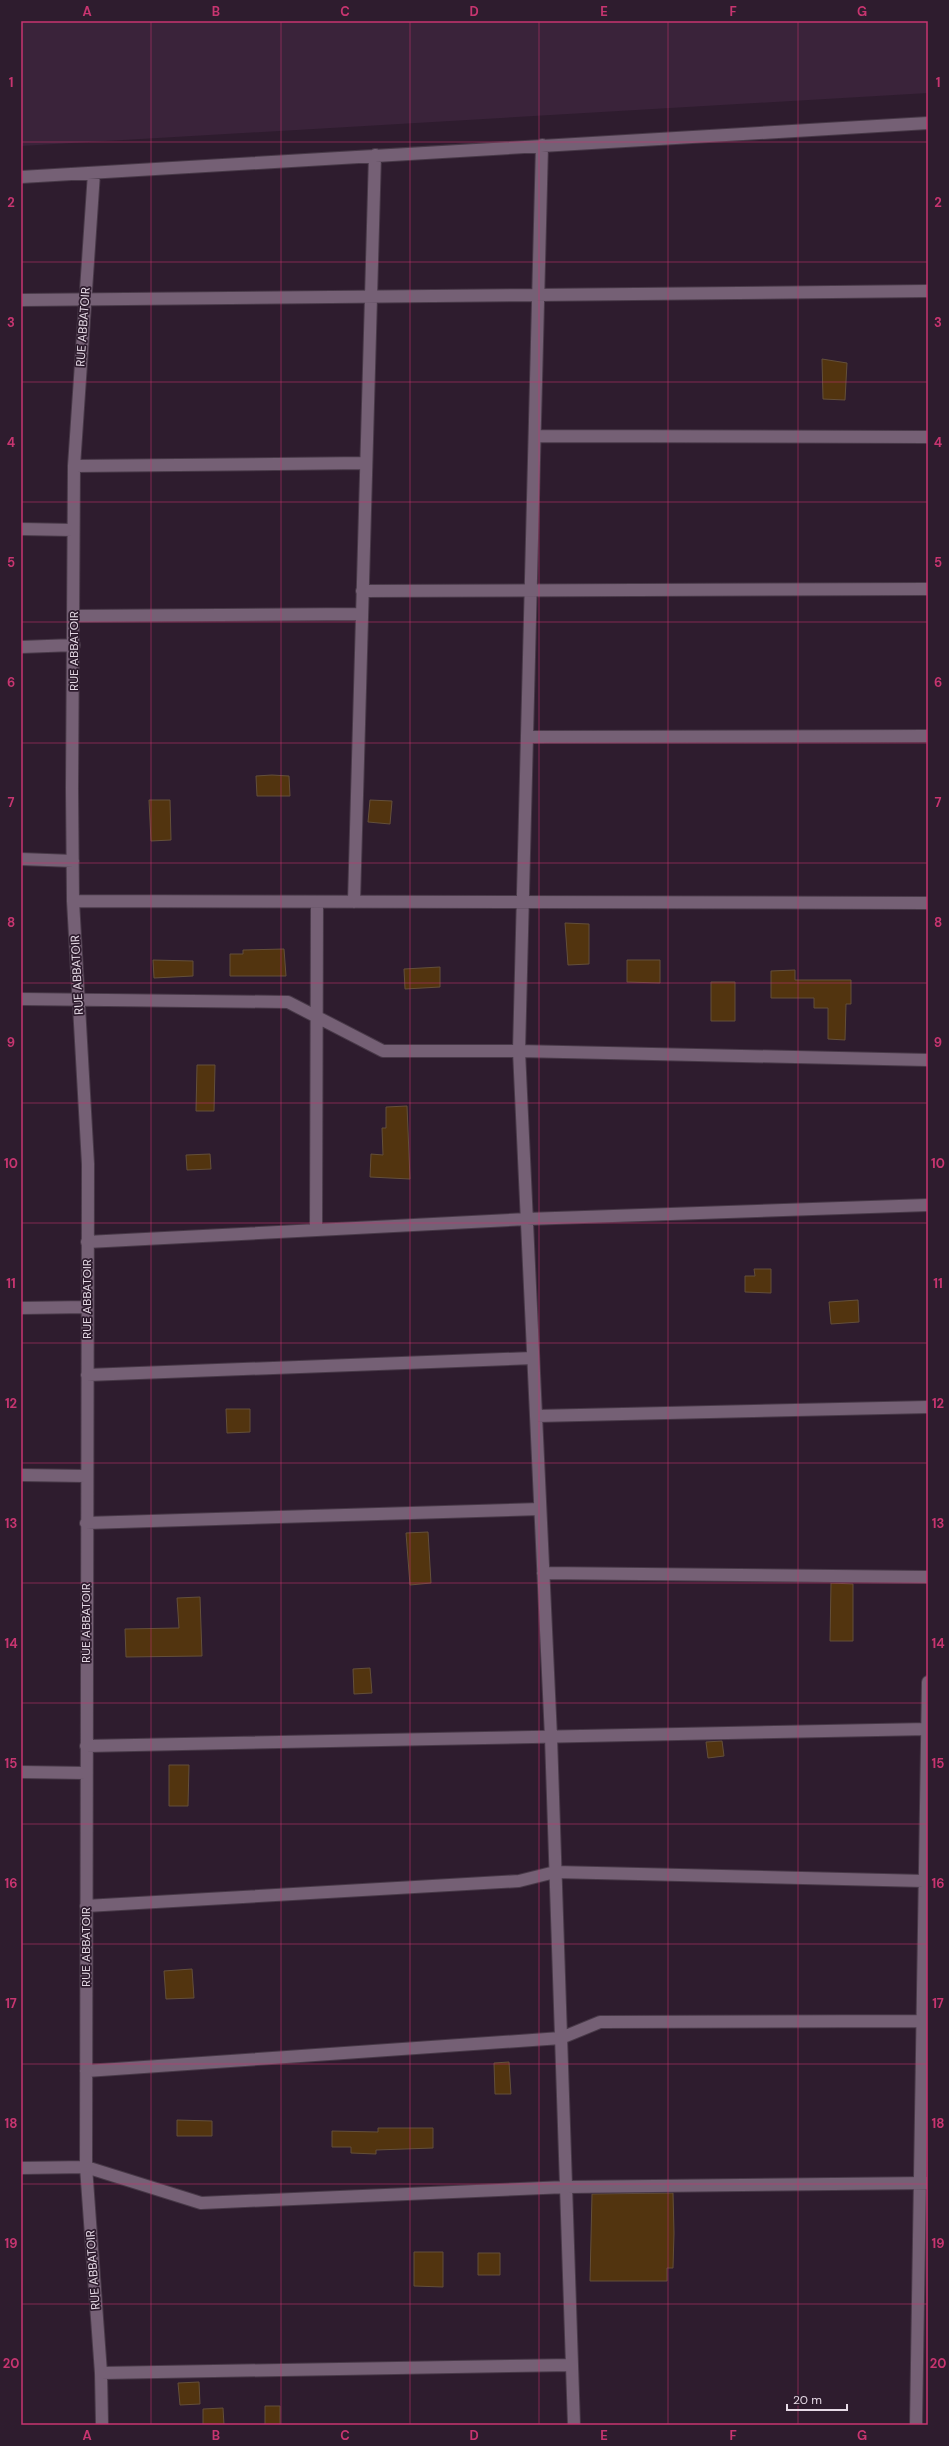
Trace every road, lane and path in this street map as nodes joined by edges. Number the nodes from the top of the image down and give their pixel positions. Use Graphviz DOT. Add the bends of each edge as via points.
graph roads {
  1 [pos="928,123"];
  2 [pos="542,145"];
  3 [pos="374,155"];
  4 [pos="94,173"];
  5 [pos="21,177"];
  6 [pos="928,291"];
  7 [pos="538,296"];
  8 [pos="370,297"];
  9 [pos="21,300"];
  10 [pos="85,300"];
  11 [pos="535,436"];
  12 [pos="928,437"];
  13 [pos="366,463"];
  14 [pos="74,466"];
  15 [pos="21,530"];
  16 [pos="73,530"];
  17 [pos="928,589"];
  18 [pos="531,590"];
  19 [pos="362,591"];
  20 [pos="362,614"];
  21 [pos="74,616"];
  22 [pos="74,645"];
  23 [pos="21,646"];
  24 [pos="928,736"];
  25 [pos="527,737"];
  26 [pos="21,859"];
  27 [pos="73,861"];
  28 [pos="73,901"];
  29 [pos="317,902"];
  30 [pos="354,902"];
  31 [pos="523,903"];
  32 [pos="928,903"];
  33 [pos="78,999"];
  34 [pos="21,1000"];
  35 [pos="316,1017"];
  36 [pos="519,1051"];
  37 [pos="928,1060"];
  38 [pos="928,1205"];
  39 [pos="527,1220"];
  40 [pos="316,1230"];
  41 [pos="88,1242"];
  42 [pos="87,1307"];
  43 [pos="21,1308"];
  44 [pos="533,1358"];
  45 [pos="87,1375"];
  46 [pos="928,1407"];
  47 [pos="536,1416"];
  48 [pos="21,1475"];
  49 [pos="86,1476"];
  50 [pos="540,1509"];
  51 [pos="86,1523"];
  52 [pos="543,1573"];
  53 [pos="928,1578"];
  54 [pos="928,1682"];
  55 [pos="927,1729"];
  56 [pos="551,1736"];
  57 [pos="86,1746"];
  58 [pos="21,1772"];
  59 [pos="86,1773"];
  60 [pos="555,1872"];
  61 [pos="924,1881"];
  62 [pos="86,1906"];
  63 [pos="922,2020"];
  64 [pos="561,2038"];
  65 [pos="86,2071"];
  66 [pos="86,2167"];
  67 [pos="21,2168"];
  68 [pos="924,2183"];
  69 [pos="566,2187"];
  70 [pos="923,2364"];
  71 [pos="572,2365"];
  72 [pos="101,2373"];
  73 [pos="102,2425"];
  74 [pos="574,2425"];
  75 [pos="916,2425"];
  1 -- 2 [label="street"];
  2 -- 3 [label="street"];
  2 -- 7 [label="street"];
  3 -- 4 [label="street"];
  3 -- 8 [label="street"];
  4 -- 5 [label="street"];
  4 -- 10 [label="street, RUE ABBATOIR"];
  6 -- 7 [label="street"];
  7 -- 8 [label="street"];
  7 -- 11 [label="street"];
  8 -- 10 [label="street"];
  8 -- 13 [label="street"];
  9 -- 10 [label="street"];
  10 -- 14 [label="street, RUE ABBATOIR"];
  11 -- 12 [label="street"];
  11 -- 18 [label="street"];
  13 -- 14 [label="street"];
  13 -- 19 [label="street"];
  14 -- 16 [label="street, RUE ABBATOIR"];
  15 -- 16 [label="street"];
  16 -- 21 [label="street, RUE ABBATOIR"];
  17 -- 18 [label="street"];
  18 -- 19 [label="street"];
  18 -- 25 [label="street"];
  19 -- 20 [label="street"];
  20 -- 21 [label="street"];
  20 -- 30 [label="street"];
  21 -- 22 [label="street, RUE ABBATOIR"];
  22 -- 23 [label="street"];
  22 -- 27 [label="street, RUE ABBATOIR"];
  24 -- 25 [label="street"];
  25 -- 31 [label="street"];
  26 -- 27 [label="street"];
  27 -- 28 [label="street, RUE ABBATOIR"];
  28 -- 29 [label="street"];
  28 -- 33 [label="street, RUE ABBATOIR"];
  29 -- 30 [label="street"];
  29 -- 35 [label="street"];
  30 -- 31 [label="street"];
  31 -- 32 [label="street"];
  31 -- 36 [label="street"];
  33 -- 34 [label="street"];
  33 -- 35 [label="street" via="288,1002"];
  33 -- 41 [label="street, RUE ABBATOIR" via="88,1164"];
  35 -- 36 [label="street" via="383,1051"];
  35 -- 40 [label="street"];
  36 -- 37 [label="street"];
  36 -- 39 [label="street"];
  38 -- 39 [label="street"];
  39 -- 40 [label="street"];
  39 -- 44 [label="street"];
  40 -- 41 [label="street"];
  41 -- 42 [label="street, RUE ABBATOIR"];
  42 -- 43 [label="street"];
  42 -- 45 [label="street, RUE ABBATOIR"];
  44 -- 45 [label="street"];
  44 -- 47 [label="street"];
  45 -- 49 [label="street, RUE ABBATOIR"];
  46 -- 47 [label="street"];
  47 -- 50 [label="street"];
  48 -- 49 [label="street"];
  49 -- 51 [label="street, RUE ABBATOIR"];
  50 -- 51 [label="street"];
  50 -- 52 [label="street"];
  51 -- 57 [label="street, RUE ABBATOIR"];
  52 -- 53 [label="street"];
  52 -- 56 [label="street"];
  54 -- 55 [label="street"];
  55 -- 56 [label="street"];
  55 -- 61 [label="street"];
  56 -- 57 [label="street"];
  56 -- 60 [label="street"];
  57 -- 59 [label="street, RUE ABBATOIR"];
  58 -- 59 [label="street"];
  59 -- 62 [label="street, RUE ABBATOIR"];
  60 -- 61 [label="street"];
  60 -- 62 [label="street" via="519,1881"];
  60 -- 64 [label="street"];
  61 -- 63 [label="street"];
  62 -- 65 [label="street, RUE ABBATOIR"];
  63 -- 64 [label="street" via="600,2022"];
  63 -- 68 [label="street"];
  64 -- 65 [label="street"];
  64 -- 69 [label="street"];
  65 -- 66 [label="street, RUE ABBATOIR"];
  66 -- 67 [label="street"];
  66 -- 69 [label="street" via="201,2203"];
  66 -- 72 [label="street, RUE ABBATOIR"];
  68 -- 69 [label="street"];
  68 -- 70 [label="street"];
  69 -- 71 [label="street"];
  70 -- 75 [label="street"];
  71 -- 72 [label="street"];
  71 -- 74 [label="street"];
  72 -- 73 [label="street, RUE ABBATOIR"];
}
